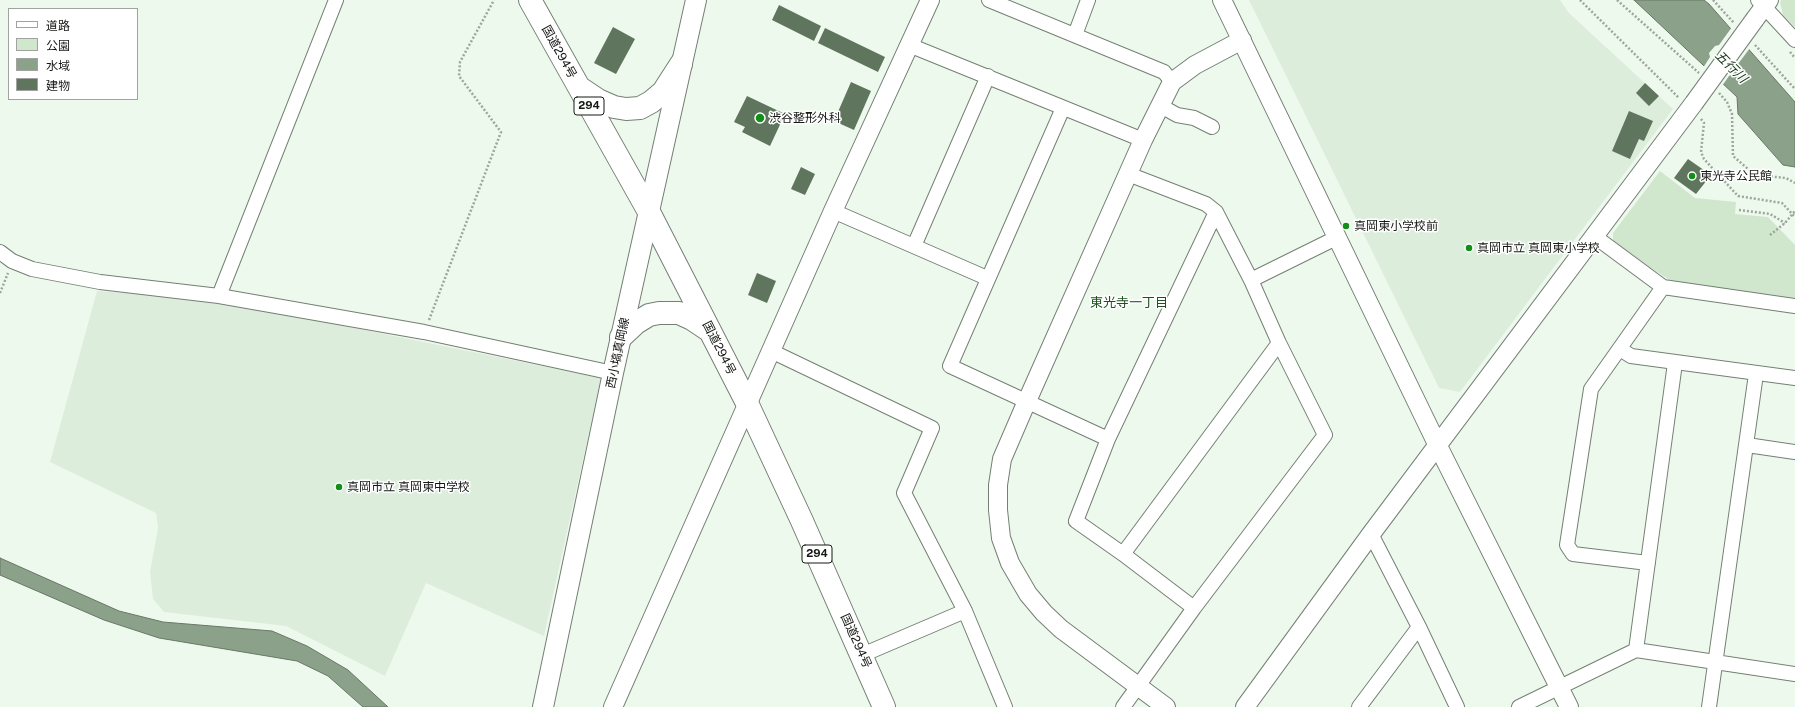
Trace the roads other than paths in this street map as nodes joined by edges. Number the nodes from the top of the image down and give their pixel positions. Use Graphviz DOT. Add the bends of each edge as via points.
graph roads {
  1 [pos="336,0"];
  2 [pos="530,0"];
  3 [pos="696,0"];
  4 [pos="930,0"];
  5 [pos="989,0"];
  6 [pos="1088,0"];
  7 [pos="1222,0"];
  8 [pos="1761,6"];
  9 [pos="1074,35"];
  10 [pos="1242,40"];
  11 [pos="1795,40"];
  12 [pos="909,45"];
  13 [pos="681,64"];
  14 [pos="988,76"];
  15 [pos="1172,82"];
  16 [pos="577,86"];
  17 [pos="1161,106"];
  18 [pos="1063,108"];
  19 [pos="1212,127"];
  20 [pos="1143,140"];
  21 [pos="1128,174"];
  22 [pos="833,211"];
  23 [pos="649,212"];
  24 [pos="1216,212"];
  25 [pos="1594,236"];
  26 [pos="1338,237"];
  27 [pos="914,246"];
  28 [pos="0,252"];
  29 [pos="987,278"];
  30 [pos="1251,280"];
  31 [pos="1663,287"];
  32 [pos="219,296"];
  33 [pos="1795,306"];
  34 [pos="710,330"];
  35 [pos="621,337"];
  36 [pos="1279,343"];
  37 [pos="1620,349"];
  38 [pos="771,351"];
  39 [pos="1676,363"];
  40 [pos="613,373"];
  41 [pos="1756,374"];
  42 [pos="1795,378"];
  43 [pos="1027,401"];
  44 [pos="747,403"];
  45 [pos="1108,439"];
  46 [pos="1747,445"];
  47 [pos="1438,446"];
  48 [pos="1795,452"];
  49 [pos="1371,534"];
  50 [pos="1123,554"];
  51 [pos="1648,563"];
  52 [pos="1194,608"];
  53 [pos="965,611"];
  54 [pos="1419,627"];
  55 [pos="1636,650"];
  56 [pos="862,655"];
  57 [pos="1715,661"];
  58 [pos="1795,674"];
  59 [pos="1138,686"];
  60 [pos="1560,687"];
  61 [pos="617,706"];
  62 [pos="544,707"];
  63 [pos="884,707"];
  64 [pos="1005,707"];
  65 [pos="1123,707"];
  66 [pos="1166,707"];
  67 [pos="1245,707"];
  68 [pos="1359,707"];
  69 [pos="1457,707"];
  70 [pos="1519,707"];
  71 [pos="1569,707"];
  72 [pos="1709,707"];
  1 -- 32 [label="street"];
  2 -- 16 [label="highway, 国道294号 / 294"];
  3 -- 13 [label="main road, 西小塙真岡線"];
  4 -- 12 [label="street"];
  5 -- 9 [label="street"];
  6 -- 9 [label="street"];
  7 -- 10 [label="street"];
  8 -- 11 [label="street"];
  8 -- 25 [label="street, bridge" via="1692,107"];
  9 -- 15 [label="street" via="1164,72"];
  10 -- 15 [label="street" via="1195,65"];
  10 -- 26 [label="street"];
  12 -- 14 [label="street"];
  12 -- 22 [label="street"];
  13 -- 16 [label="highway" via="663,92 640,108 626,110 614,107"];
  13 -- 23 [label="main road, 西小塙真岡線"];
  14 -- 18 [label="street"];
  14 -- 27 [label="street"];
  15 -- 17 [label="street"];
  16 -- 23 [label="highway, 国道294号 / 294"];
  17 -- 19 [label="street" via="1177,115 1194,118"];
  17 -- 20 [label="street"];
  18 -- 20 [label="street"];
  18 -- 29 [label="street"];
  20 -- 21 [label="street"];
  21 -- 24 [label="street" via="1206,204"];
  21 -- 43 [label="street"];
  22 -- 27 [label="street"];
  22 -- 38 [label="street"];
  23 -- 34 [label="highway, 国道294号 / 294"];
  23 -- 35 [label="main road, 西小塙真岡線"];
  24 -- 30 [label="street"];
  24 -- 45 [label="street"];
  25 -- 31 [label="street"];
  25 -- 47 [label="street"];
  26 -- 30 [label="street"];
  26 -- 47 [label="street"];
  27 -- 29 [label="street"];
  28 -- 32 [label="street" via="12,262 32,269 100,282"];
  29 -- 43 [label="street" via="950,366"];
  30 -- 36 [label="street"];
  31 -- 33 [label="street"];
  31 -- 37 [label="street"];
  32 -- 40 [label="street" via="424,332"];
  34 -- 35 [label="highway" via="679,313 665,312 649,315"];
  34 -- 44 [label="highway, 国道294号 / 294"];
  35 -- 40 [label="main road, 西小塙真岡線"];
  36 -- 50 [label="street"];
  36 -- 52 [label="street" via="1325,435"];
  37 -- 39 [label="street" via="1631,356"];
  37 -- 51 [label="street" via="1591,389 1566,545 1573,554"];
  38 -- 44 [label="street"];
  38 -- 53 [label="street" via="932,428 904,493"];
  39 -- 41 [label="street"];
  39 -- 51 [label="street"];
  40 -- 62 [label="main road, 西小塙真岡線"];
  41 -- 42 [label="street"];
  41 -- 46 [label="street"];
  43 -- 45 [label="street"];
  43 -- 59 [label="street" via="1002,459 998,485 1001,538 1010,563 1028,594 1044,613 1061,629"];
  44 -- 56 [label="highway, 国道294号 / 294"];
  44 -- 61 [label="street"];
  45 -- 50 [label="street" via="1076,521"];
  46 -- 48 [label="street"];
  46 -- 57 [label="street"];
  47 -- 49 [label="street"];
  47 -- 60 [label="street"];
  49 -- 54 [label="street"];
  49 -- 67 [label="street"];
  50 -- 52 [label="street"];
  51 -- 55 [label="street"];
  52 -- 59 [label="street"];
  53 -- 56 [label="street"];
  53 -- 64 [label="street"];
  54 -- 68 [label="street"];
  54 -- 69 [label="street"];
  55 -- 57 [label="street"];
  55 -- 60 [label="street"];
  56 -- 63 [label="highway, 国道294号 / 294"];
  57 -- 58 [label="street"];
  57 -- 72 [label="street"];
  59 -- 65 [label="street"];
  59 -- 66 [label="street"];
  60 -- 70 [label="street"];
  60 -- 71 [label="street"];
}
